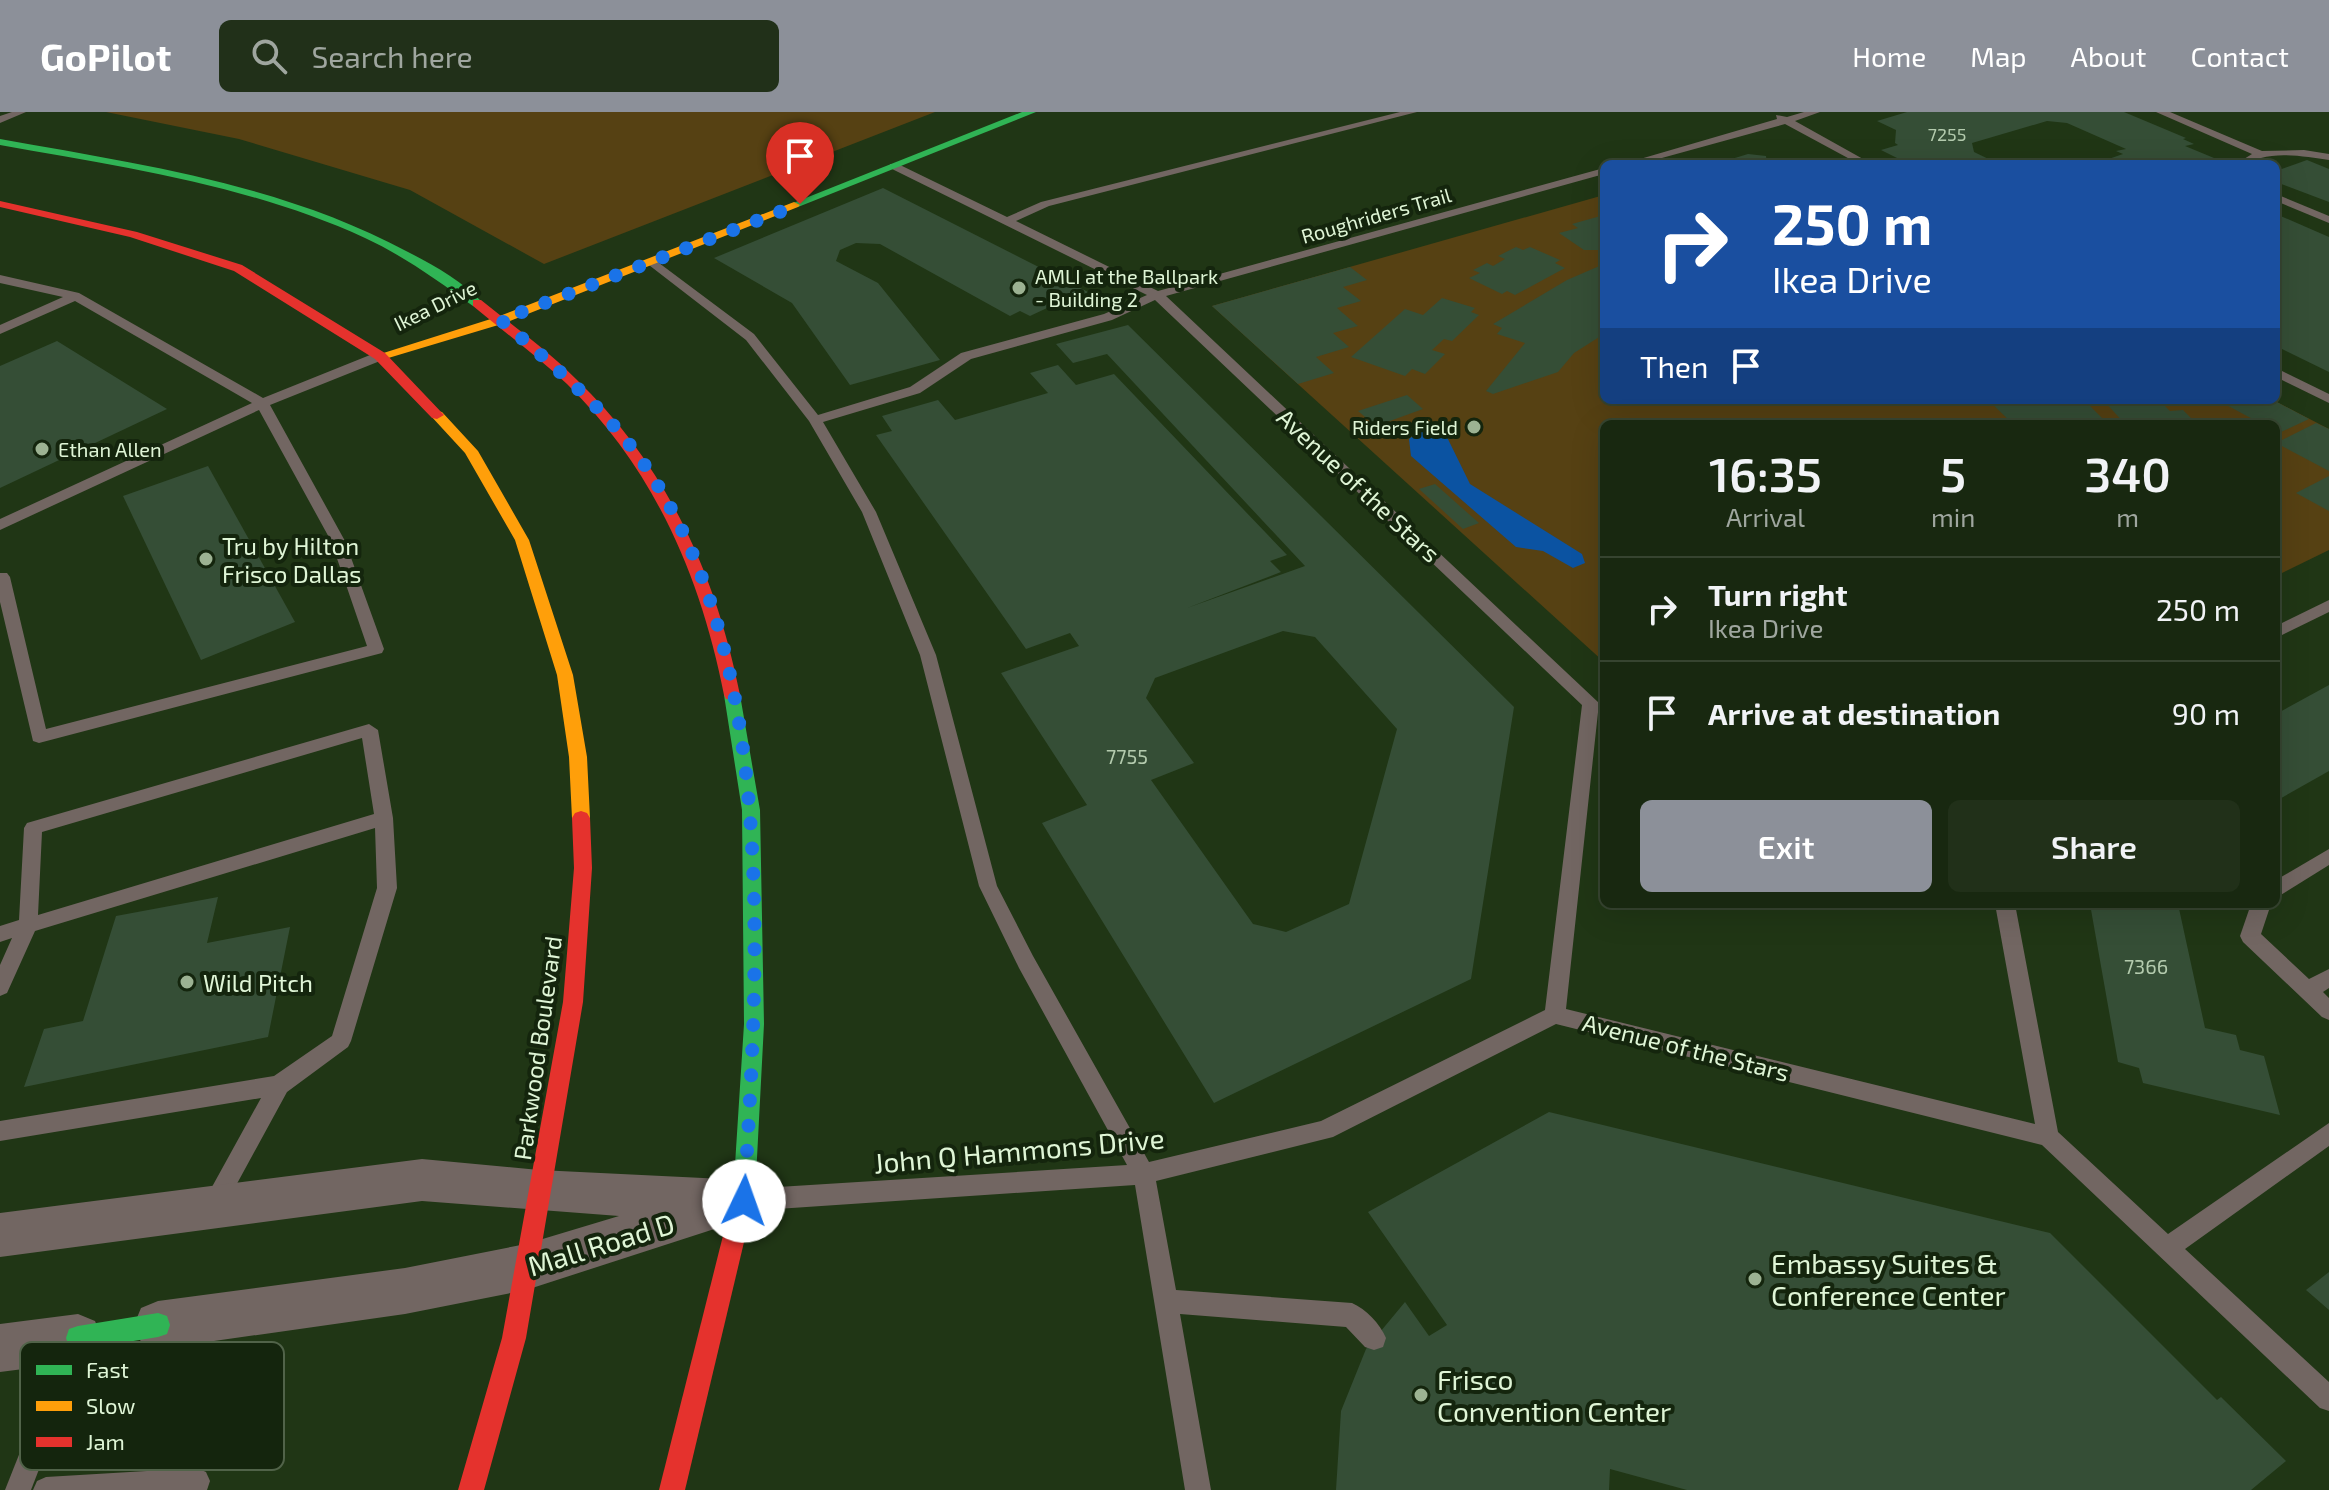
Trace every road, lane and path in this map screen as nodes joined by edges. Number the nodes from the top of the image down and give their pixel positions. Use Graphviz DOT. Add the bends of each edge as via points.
graph roads {
  1 [pos="21,112"];
  2 [pos="1031,112"];
  3 [pos="1412,112"];
  4 [pos="1815,112"];
  5 [pos="2161,112"];
  6 [pos="1782,115"];
  7 [pos="0,120"];
  8 [pos="0,142"];
  9 [pos="870,153"];
  10 [pos="2261,154"];
  11 [pos="2329,157"];
  12 [pos="1641,160"];
  13 [pos="1860,160"];
  14 [pos="2249,160"];
  15 [pos="894,166"];
  16 [pos="1600,172"];
  17 [pos="2280,199"];
  18 [pos="0,204"];
  19 [pos="2329,220"];
  20 [pos="1007,221"];
  21 [pos="651,262"];
  22 [pos="0,279"];
  23 [pos="1157,295"];
  24 [pos="75,296"];
  25 [pos="507,296"];
  26 [pos="482,306"];
  27 [pos="501,320"];
  28 [pos="0,330"];
  29 [pos="380,356"];
  30 [pos="2280,374"];
  31 [pos="2329,399"];
  32 [pos="262,403"];
  33 [pos="815,420"];
  34 [pos="0,525"];
  35 [pos="1,577"];
  36 [pos="2329,605"];
  37 [pos="2280,631"];
  38 [pos="384,818"];
  39 [pos="2329,856"];
  40 [pos="2280,887"];
  41 [pos="2006,908"];
  42 [pos="2260,908"];
  43 [pos="28,925"];
  44 [pos="0,934"];
  45 [pos="2329,977"];
  46 [pos="0,987"];
  47 [pos="2308,991"];
  48 [pos="2329,1011"];
  49 [pos="1555,1015"];
  50 [pos="279,1085"];
  51 [pos="0,1131"];
  52 [pos="2329,1133"];
  53 [pos="2048,1137"];
  54 [pos="1144,1174"];
  55 [pos="539,1191"];
  56 [pos="744,1201"];
  57 [pos="212,1207"];
  58 [pos="0,1235"];
  59 [pos="2167,1248"];
  60 [pos="526,1267"];
  61 [pos="1166,1301"];
  62 [pos="158,1325"];
  63 [pos="78,1338"];
  64 [pos="1374,1338"];
  65 [pos="47,1342"];
  66 [pos="76,1342"];
  67 [pos="20,1345"];
  68 [pos="0,1348"];
  69 [pos="2329,1399"];
  70 [pos="26,1470"];
  71 [pos="18,1490"];
  72 [pos="46,1490"];
  73 [pos="194,1490"];
  74 [pos="471,1490"];
  75 [pos="672,1490"];
  76 [pos="1198,1490"];
  1 -- 7 [label="lane"];
  2 -- 15 [label="main road, Ikea Drive"];
  3 -- 20 [label="lane" via="1045,204"];
  4 -- 6 [label="lane"];
  5 -- 10 [label="lane"];
  6 -- 12 [label="lane"];
  6 -- 13 [label="lane"];
  8 -- 26 [label="main road" via="273,198 368,236 448,279"];
  9 -- 15 [label="main road"];
  10 -- 11 [label="lane"];
  10 -- 14 [label="lane"];
  15 -- 20 [label="lane"];
  15 -- 21 [label="main road, Ikea Drive"];
  16 -- 23 [label="lane, Roughriders Trail"];
  17 -- 19 [label="lane"];
  18 -- 29 [label="main road, Parkwood Boulevard" via="133,234 238,268"];
  20 -- 23 [label="lane"];
  21 -- 27 [label="main road, Ikea Drive"];
  21 -- 33 [label="lane" via="750,337"];
  22 -- 24 [label="lane"];
  23 -- 33 [label="lane, Roughriders Trail" via="1108,317 966,356 915,390"];
  23 -- 49 [label="lane, Avenue of the Stars" via="1591,703"];
  24 -- 28 [label="lane"];
  24 -- 32 [label="lane"];
  25 -- 26 [label="main road, Ikea Drive"];
  26 -- 27 [label="main road"];
  26 -- 29 [label="main road, Ikea Drive"];
  27 -- 29 [label="main road, Ikea Drive"];
  27 -- 56 [label="main road" via="572,382 639,457 689,545 724,645 751,810 754,1024"];
  29 -- 32 [label="lane"];
  29 -- 55 [label="main road, Parkwood Boulevard" via="471,451 522,540 565,675 578,757 583,868 573,1002"];
  30 -- 31 [label="lane"];
  32 -- 34 [label="lane"];
  32 -- 35 [label="lane" via="338,541 376,649 39,737"];
  33 -- 54 [label="lane" via="869,512 928,655 988,886"];
  36 -- 37 [label="lane"];
  38 -- 43 [label="lane"];
  38 -- 43 [label="lane" via="369,730 33,828"];
  38 -- 50 [label="lane" via="387,888 341,1041"];
  39 -- 40 [label="lane"];
  41 -- 53 [label="lane"];
  42 -- 47 [label="lane" via="2250,936"];
  43 -- 44 [label="lane"];
  43 -- 46 [label="lane"];
  45 -- 47 [label="lane"];
  47 -- 48 [label="lane"];
  49 -- 53 [label="lane, Avenue of the Stars"];
  49 -- 54 [label="lane, John Q Hammons Drive" via="1325,1130"];
  50 -- 51 [label="lane"];
  50 -- 57 [label="lane"];
  52 -- 59 [label="lane"];
  53 -- 59 [label="lane, Avenue of the Stars"];
  54 -- 56 [label="lane, John Q Hammons Drive"];
  54 -- 61 [label="lane"];
  55 -- 56 [label="street, Mall Road D"];
  55 -- 57 [label="street, Mall Road D" via="422,1180"];
  55 -- 60 [label="main road, Parkwood Boulevard"];
  56 -- 60 [label="street, Mall Road D"];
  56 -- 75 [label="main road"];
  57 -- 58 [label="street, Mall Road D"];
  59 -- 69 [label="lane, Avenue of the Stars"];
  60 -- 62 [label="street, Mall Road D" via="405,1291"];
  60 -- 74 [label="main road, Parkwood Boulevard" via="514,1338"];
  61 -- 64 [label="lane" via="1352,1315"];
  61 -- 76 [label="lane"];
  62 -- 63 [label="main road, Mall Road D"];
  63 -- 65 [label="street, Mall Road D"];
  63 -- 66 [label="lane"];
  67 -- 68 [label="street, Mall Road D"];
  70 -- 71 [label="lane"];
  72 -- 73 [label="lane" via="197,1481"];
}
